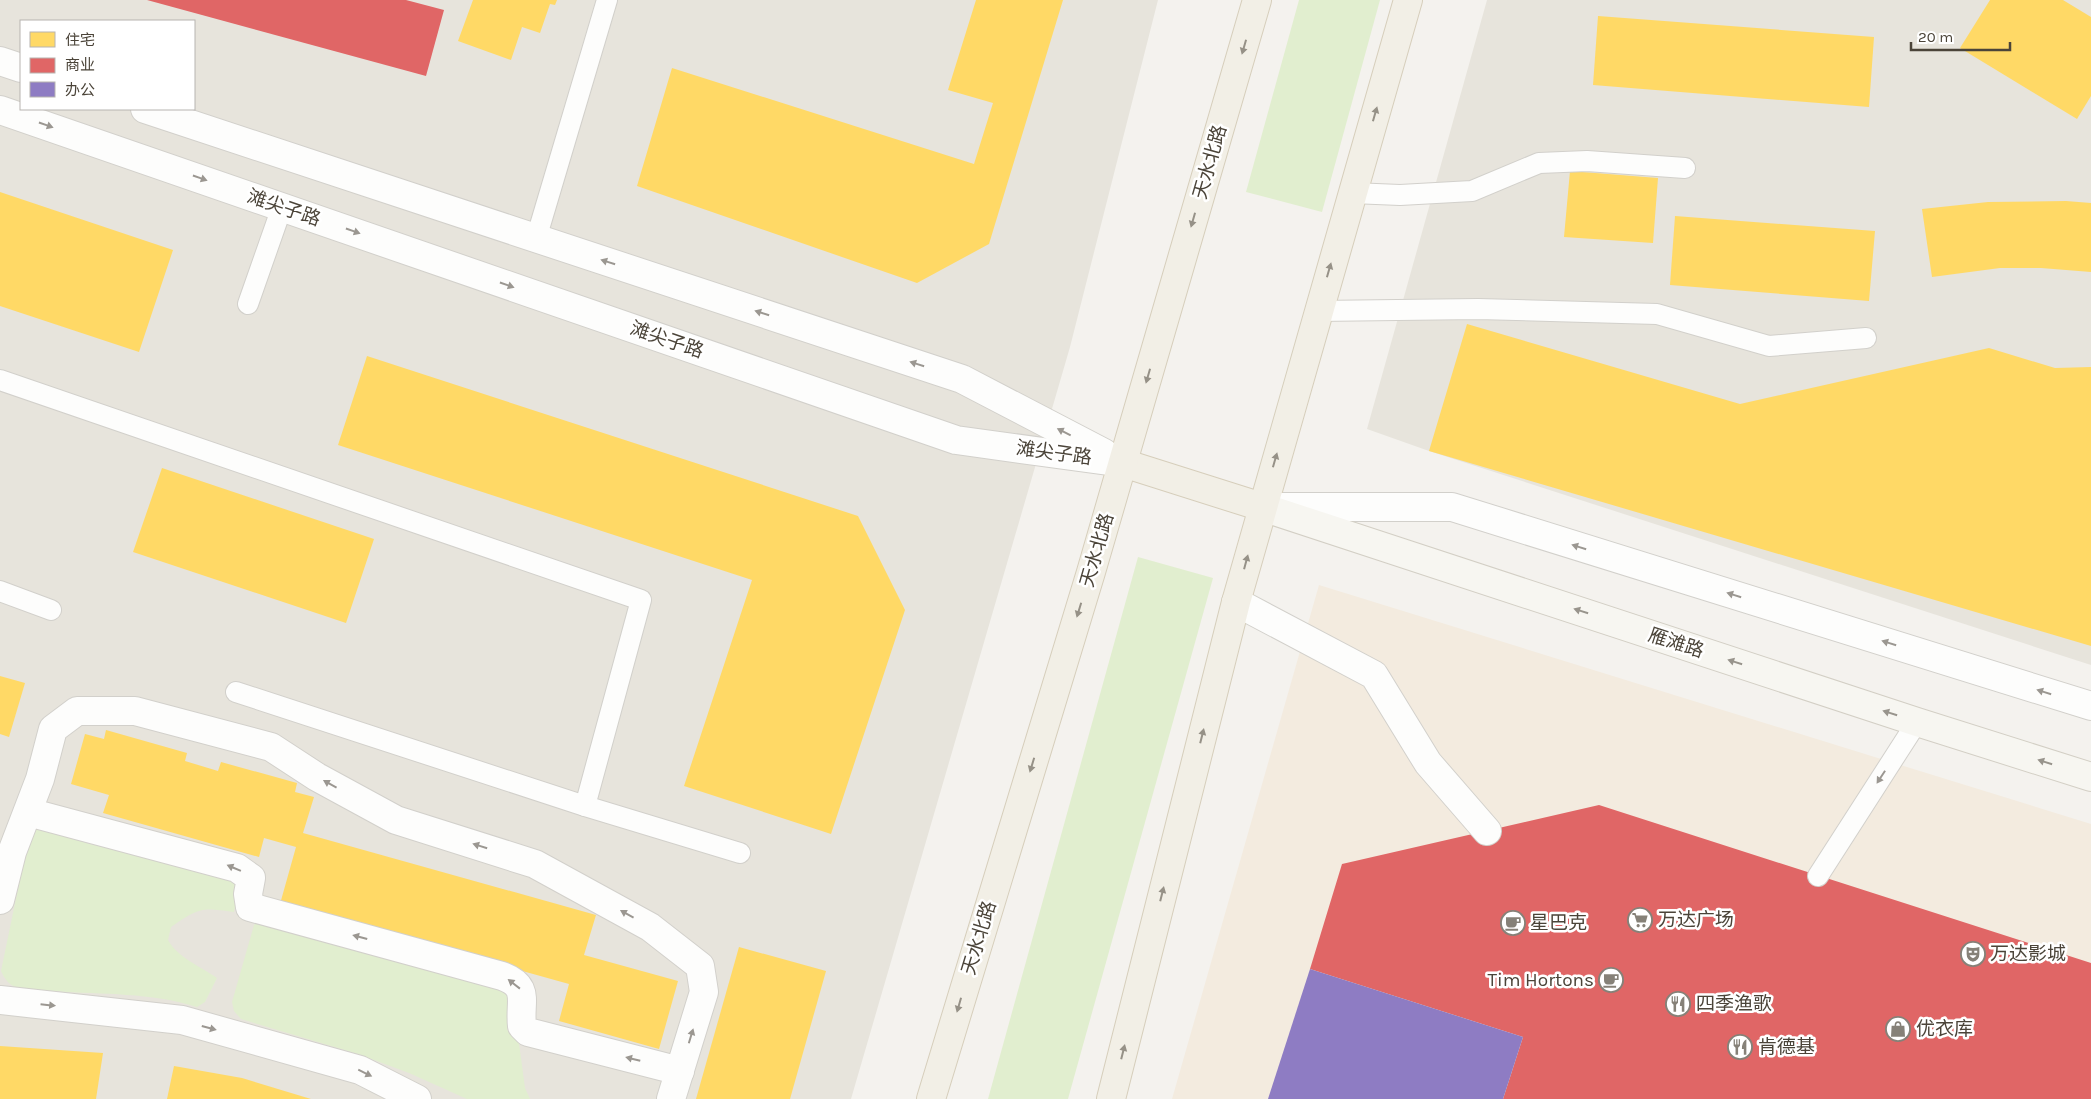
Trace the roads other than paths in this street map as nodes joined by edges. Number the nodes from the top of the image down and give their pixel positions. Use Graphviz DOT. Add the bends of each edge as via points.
graph roads {
  1 [pos="607,0"];
  2 [pos="1257,0"];
  3 [pos="1408,0"];
  4 [pos="0,61"];
  5 [pos="20,68"];
  6 [pos="0,110"];
  7 [pos="148,110"];
  8 [pos="1685,168"];
  9 [pos="1352,193"];
  10 [pos="282,207"];
  11 [pos="536,238"];
  12 [pos="248,304"];
  13 [pos="1317,311"];
  14 [pos="1866,338"];
  15 [pos="0,380"];
  16 [pos="1123,463"];
  17 [pos="1262,507"];
  18 [pos="0,591"];
  19 [pos="1236,602"];
  20 [pos="51,610"];
  21 [pos="236,692"];
  22 [pos="2091,706"];
  23 [pos="1917,722"];
  24 [pos="2091,776"];
  25 [pos="585,806"];
  26 [pos="28,812"];
  27 [pos="1487,830"];
  28 [pos="740,854"];
  29 [pos="1818,876"];
  30 [pos="0,900"];
  31 [pos="0,1000"];
  32 [pos="680,1071"];
  33 [pos="417,1099"];
  34 [pos="672,1099"];
  35 [pos="931,1099"];
  36 [pos="1111,1099"];
  1 -- 11 [label="lane"];
  2 -- 16 [label="main road, 天水北路, one-way"];
  9 -- 3 [label="main road, one-way"];
  4 -- 5 [label="street"];
  6 -- 10 [label="street, 滩尖子路, one-way"];
  7 -- 11 [label="street, 滩尖子路"];
  8 -- 9 [label="lane" via="1588,161 1539,163 1472,190 1400,195"];
  13 -- 9 [label="main road, one-way"];
  10 -- 12 [label="lane"];
  10 -- 16 [label="street, 滩尖子路, one-way" via="956,440"];
  16 -- 11 [label="street, 滩尖子路, one-way" via="962,379"];
  13 -- 14 [label="lane" via="1478,309 1657,314 1769,346"];
  17 -- 13 [label="main road, one-way"];
  15 -- 25 [label="lane" via="641,600"];
  16 -- 17 [label="main road"];
  16 -- 35 [label="main road, 天水北路, one-way"];
  19 -- 17 [label="main road, one-way"];
  22 -- 17 [label="street, one-way" via="1452,507"];
  23 -- 17 [label="main road, 雁滩路, one-way"];
  18 -- 20 [label="lane"];
  19 -- 27 [label="street" via="1374,675 1428,763"];
  36 -- 19 [label="main road, one-way"];
  21 -- 25 [label="lane"];
  24 -- 23 [label="main road, 雁滩路, one-way"];
  23 -- 29 [label="lane, one-way"];
  25 -- 28 [label="lane"];
  26 -- 30 [label="street" via="12,852"];
  32 -- 26 [label="street, one-way" via="528,1032 522,1026 521,989 514,981 250,907 251,878 237,868"];
  32 -- 26 [label="street, one-way" via="704,992 700,966 650,926 535,864 396,820 317,777 271,747 135,711 77,711 53,729"];
  31 -- 33 [label="street, one-way" via="182,1020 360,1070"];
  32 -- 34 [label="street"];
}
